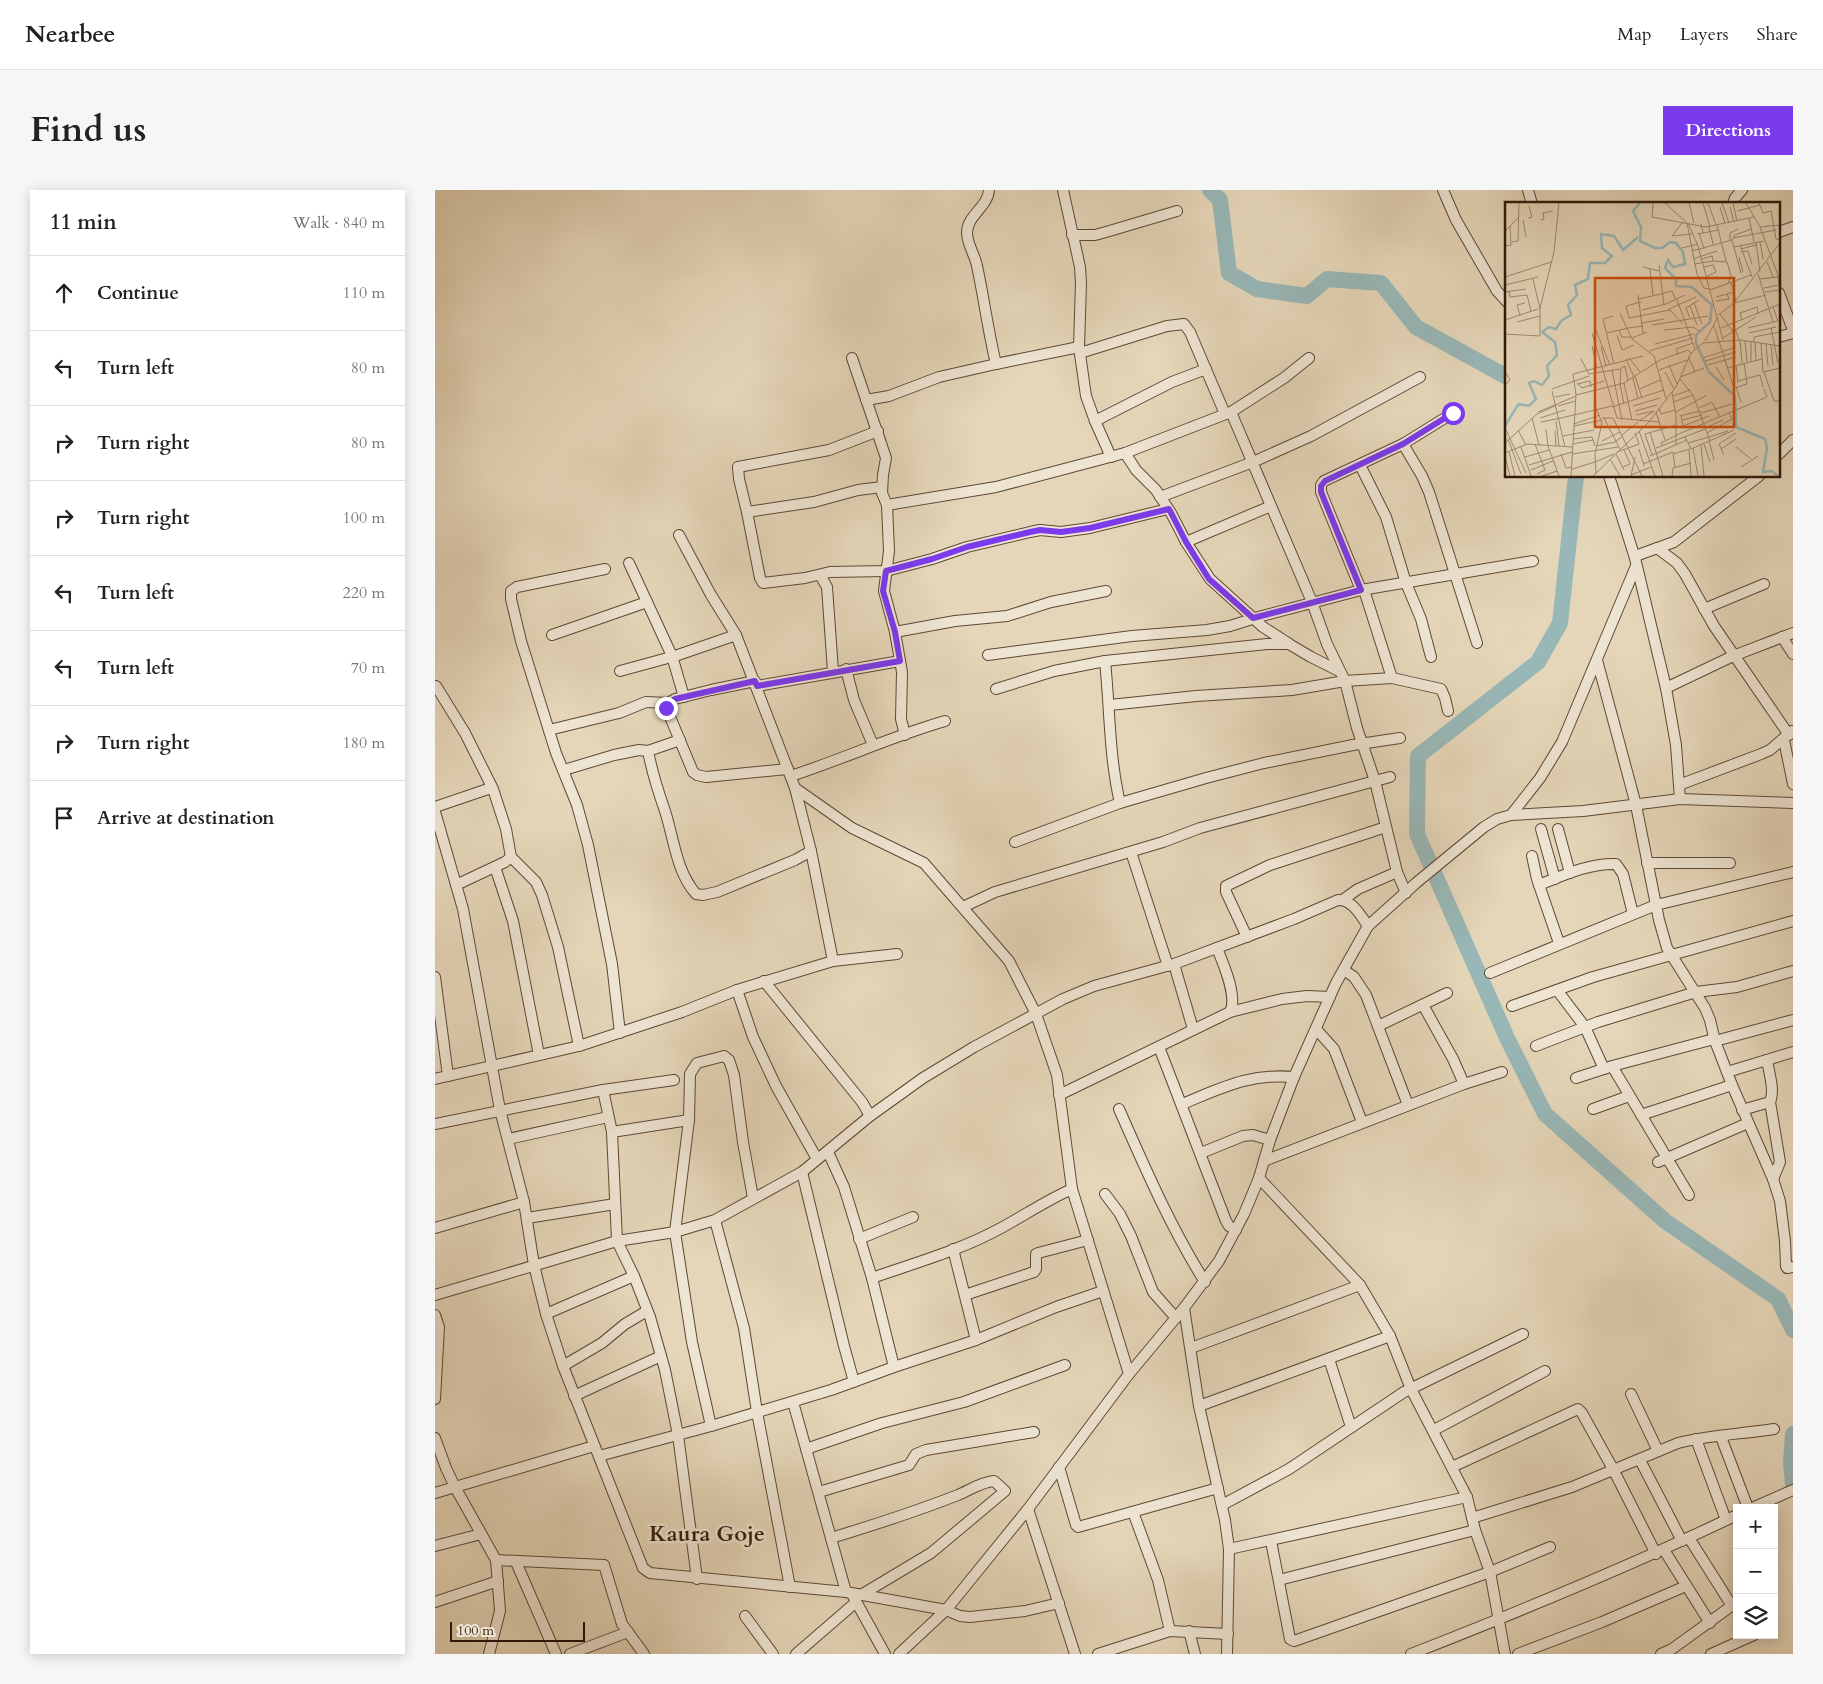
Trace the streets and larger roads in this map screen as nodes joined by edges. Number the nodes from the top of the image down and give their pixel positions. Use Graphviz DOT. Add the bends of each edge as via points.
graph roads {
  1 [pos="989,190"];
  2 [pos="1063,190"];
  3 [pos="1443,190"];
  4 [pos="1742,190"];
  5 [pos="1734,202"];
  6 [pos="1177,211"];
  7 [pos="1793,227"];
  8 [pos="1781,231"];
  9 [pos="1072,235"];
  10 [pos="1781,298"];
  11 [pos="1505,300"];
  12 [pos="1793,331"];
  13 [pos="1781,335"];
  14 [pos="1080,350"];
  15 [pos="852,358"];
  16 [pos="1309,358"];
  17 [pos="995,364"];
  18 [pos="1206,369"];
  19 [pos="1420,377"];
  20 [pos="866,400"];
  21 [pos="1228,413"];
  22 [pos="1453,413"];
  23 [pos="1095,421"];
  24 [pos="878,431"];
  25 [pos="1793,440"];
  26 [pos="1403,444"];
  27 [pos="1781,452"];
  28 [pos="1125,453"];
  29 [pos="1111,457"];
  30 [pos="1253,462"];
  31 [pos="1360,465"];
  32 [pos="1610,478"];
  33 [pos="1756,478"];
  34 [pos="882,487"];
  35 [pos="1161,497"];
  36 [pos="887,505"];
  37 [pos="1271,506"];
  38 [pos="1169,509"];
  39 [pos="747,512"];
  40 [pos="679,535"];
  41 [pos="1186,542"];
  42 [pos="1657,548"];
  43 [pos="1533,561"];
  44 [pos="1635,562"];
  45 [pos="629,563"];
  46 [pos="605,569"];
  47 [pos="886,571"];
  48 [pos="820,575"];
  49 [pos="1456,575"];
  50 [pos="1406,583"];
  51 [pos="1765,584"];
  52 [pos="1362,590"];
  53 [pos="1106,591"];
  54 [pos="647,602"];
  55 [pos="1312,602"];
  56 [pos="1705,609"];
  57 [pos="1253,618"];
  58 [pos="895,632"];
  59 [pos="1793,633"];
  60 [pos="552,635"];
  61 [pos="736,635"];
  62 [pos="1782,637"];
  63 [pos="1477,643"];
  64 [pos="1289,644"];
  65 [pos="1793,654"];
  66 [pos="988,655"];
  67 [pos="672,656"];
  68 [pos="1733,656"];
  69 [pos="1431,657"];
  70 [pos="1597,660"];
  71 [pos="900,661"];
  72 [pos="1105,661"];
  73 [pos="846,669"];
  74 [pos="620,671"];
  75 [pos="1339,671"];
  76 [pos="833,672"];
  77 [pos="1392,678"];
  78 [pos="1345,681"];
  79 [pos="756,683"];
  80 [pos="437,686"];
  81 [pos="1666,688"];
  82 [pos="997,689"];
  83 [pos="684,697"];
  84 [pos="668,703"];
  85 [pos="1110,705"];
  86 [pos="1448,712"];
  87 [pos="945,722"];
  88 [pos="549,730"];
  89 [pos="905,735"];
  90 [pos="1789,735"];
  91 [pos="1400,738"];
  92 [pos="680,740"];
  93 [pos="1362,744"];
  94 [pos="873,745"];
  95 [pos="648,751"];
  96 [pos="564,770"];
  97 [pos="790,773"];
  98 [pos="1390,777"];
  99 [pos="1375,781"];
  100 [pos="1793,784"];
  101 [pos="1679,785"];
  102 [pos="491,788"];
  103 [pos="795,788"];
  104 [pos="1680,799"];
  105 [pos="1120,803"];
  106 [pos="1793,803"];
  107 [pos="1636,805"];
  108 [pos="435,806"];
  109 [pos="435,812"];
  110 [pos="1511,815"];
  111 [pos="1386,827"];
  112 [pos="1541,828"];
  113 [pos="1558,829"];
  114 [pos="1015,842"];
  115 [pos="811,851"];
  116 [pos="1131,852"];
  117 [pos="1532,856"];
  118 [pos="511,857"];
  119 [pos="1647,863"];
  120 [pos="1730,863"];
  121 [pos="495,867"];
  122 [pos="1397,872"];
  123 [pos="1793,872"];
  124 [pos="1570,873"];
  125 [pos="1555,879"];
  126 [pos="456,885"];
  127 [pos="1539,885"];
  128 [pos="1406,893"];
  129 [pos="1344,899"];
  130 [pos="1656,905"];
  131 [pos="963,907"];
  132 [pos="1633,914"];
  133 [pos="1793,921"];
  134 [pos="1368,926"];
  135 [pos="1247,937"];
  136 [pos="1559,943"];
  137 [pos="1217,948"];
  138 [pos="897,954"];
  139 [pos="1671,955"];
  140 [pos="833,961"];
  141 [pos="1171,965"];
  142 [pos="1344,970"];
  143 [pos="1793,971"];
  144 [pos="1490,973"];
  145 [pos="435,977"];
  146 [pos="764,981"];
  147 [pos="737,990"];
  148 [pos="1557,990"];
  149 [pos="1696,992"];
  150 [pos="1447,993"];
  151 [pos="1330,997"];
  152 [pos="1423,1005"];
  153 [pos="1512,1006"];
  154 [pos="1230,1012"];
  155 [pos="1036,1014"];
  156 [pos="1793,1020"];
  157 [pos="1378,1026"];
  158 [pos="1585,1027"];
  159 [pos="1193,1029"];
  160 [pos="1316,1029"];
  161 [pos="620,1033"];
  162 [pos="1714,1040"];
  163 [pos="579,1046"];
  164 [pos="1536,1046"];
  165 [pos="1159,1047"];
  166 [pos="1793,1052"];
  167 [pos="539,1055"];
  168 [pos="1767,1060"];
  169 [pos="493,1067"];
  170 [pos="1608,1067"];
  171 [pos="1502,1072"];
  172 [pos="1727,1072"];
  173 [pos="448,1076"];
  174 [pos="1294,1077"];
  175 [pos="1576,1078"];
  176 [pos="435,1079"];
  177 [pos="674,1080"];
  178 [pos="1464,1084"];
  179 [pos="1732,1086"];
  180 [pos="603,1090"];
  181 [pos="1059,1095"];
  182 [pos="1629,1096"];
  183 [pos="1770,1102"];
  184 [pos="1182,1104"];
  185 [pos="1408,1105"];
  186 [pos="1119,1109"];
  187 [pos="1593,1109"];
  188 [pos="501,1110"];
  189 [pos="1742,1110"];
  190 [pos="1641,1115"];
  191 [pos="870,1116"];
  192 [pos="608,1117"];
  193 [pos="689,1120"];
  194 [pos="1362,1122"];
  195 [pos="1748,1123"];
  196 [pos="435,1124"];
  197 [pos="612,1132"];
  198 [pos="508,1139"];
  199 [pos="1270,1140"];
  200 [pos="828,1152"];
  201 [pos="1201,1153"];
  202 [pos="817,1159"];
  203 [pos="1663,1160"];
  204 [pos="1264,1161"];
  205 [pos="802,1172"];
  206 [pos="1259,1178"];
  207 [pos="1773,1179"];
  208 [pos="1072,1189"];
  209 [pos="1105,1194"];
  210 [pos="1689,1195"];
  211 [pos="753,1198"];
  212 [pos="524,1202"];
  213 [pos="615,1204"];
  214 [pos="527,1218"];
  215 [pos="913,1218"];
  216 [pos="715,1220"];
  217 [pos="435,1228"];
  218 [pos="1236,1230"];
  219 [pos="675,1232"];
  220 [pos="859,1239"];
  221 [pos="1087,1240"];
  222 [pos="617,1241"];
  223 [pos="953,1249"];
  224 [pos="534,1265"];
  225 [pos="1793,1267"];
  226 [pos="634,1276"];
  227 [pos="872,1278"];
  228 [pos="1205,1282"];
  229 [pos="1360,1285"];
  230 [pos="1103,1291"];
  231 [pos="435,1295"];
  232 [pos="965,1295"];
  233 [pos="1185,1308"];
  234 [pos="647,1311"];
  235 [pos="546,1314"];
  236 [pos="435,1315"];
  237 [pos="1176,1318"];
  238 [pos="1523,1334"];
  239 [pos="1391,1336"];
  240 [pos="976,1340"];
  241 [pos="1191,1348"];
  242 [pos="661,1356"];
  243 [pos="1329,1359"];
  244 [pos="1065,1365"];
  245 [pos="563,1366"];
  246 [pos="894,1367"];
  247 [pos="1545,1371"];
  248 [pos="1129,1374"];
  249 [pos="854,1382"];
  250 [pos="1411,1388"];
  251 [pos="1631,1394"];
  252 [pos="574,1396"];
  253 [pos="435,1399"];
  254 [pos="793,1402"];
  255 [pos="1199,1406"];
  256 [pos="757,1412"];
  257 [pos="711,1426"];
  258 [pos="1351,1427"];
  259 [pos="1774,1428"];
  260 [pos="1433,1430"];
  261 [pos="1034,1432"];
  262 [pos="678,1435"];
  263 [pos="1721,1437"];
  264 [pos="435,1438"];
  265 [pos="1696,1439"];
  266 [pos="594,1446"];
  267 [pos="806,1449"];
  268 [pos="1658,1451"];
  269 [pos="599,1456"];
  270 [pos="1640,1460"];
  271 [pos="1059,1467"];
  272 [pos="1452,1467"];
  273 [pos="1613,1469"];
  274 [pos="455,1487"];
  275 [pos="1218,1488"];
  276 [pos="1793,1490"];
  277 [pos="819,1492"];
  278 [pos="435,1493"];
  279 [pos="1467,1496"];
  280 [pos="1746,1504"];
  281 [pos="1761,1504"];
  282 [pos="1222,1505"];
  283 [pos="1028,1509"];
  284 [pos="1133,1512"];
  285 [pos="1733,1517"];
  286 [pos="1473,1518"];
  287 [pos="1726,1520"];
  288 [pos="1475,1530"];
  289 [pos="481,1534"];
  290 [pos="831,1538"];
  291 [pos="1685,1540"];
  292 [pos="1271,1541"];
  293 [pos="435,1546"];
  294 [pos="1550,1547"];
  295 [pos="1229,1549"];
  296 [pos="1660,1552"];
  297 [pos="496,1560"];
  298 [pos="516,1562"];
  299 [pos="1490,1572"];
  300 [pos="697,1578"];
  301 [pos="1279,1580"];
  302 [pos="498,1581"];
  303 [pos="1685,1586"];
  304 [pos="790,1587"];
  305 [pos="853,1596"];
  306 [pos="435,1602"];
  307 [pos="1059,1603"];
  308 [pos="1733,1603"];
  309 [pos="1733,1605"];
  310 [pos="946,1610"];
  311 [pos="745,1616"];
  312 [pos="1498,1620"];
  313 [pos="1710,1624"];
  314 [pos="1170,1631"];
  315 [pos="1189,1631"];
  316 [pos="628,1632"];
  317 [pos="1228,1634"];
  318 [pos="1744,1639"];
  319 [pos="1123,1650"];
  320 [pos="1673,1652"];
  321 [pos="489,1654"];
  322 [pos="556,1654"];
  323 [pos="570,1654"];
  324 [pos="644,1654"];
  325 [pos="773,1654"];
  326 [pos="796,1654"];
  327 [pos="885,1654"];
  328 [pos="899,1654"];
  329 [pos="1075,1654"];
  330 [pos="1098,1654"];
  331 [pos="1195,1654"];
  332 [pos="1227,1654"];
  333 [pos="1411,1654"];
  334 [pos="1505,1654"];
  335 [pos="1518,1654"];
  336 [pos="1661,1654"];
  337 [pos="1711,1654"];
  1 -- 17 [label="street" via="988,198 968,223 967,233 977,265"];
  2 -- 9 [label="street"];
  3 -- 11 [label="street" via="1456,220"];
  4 -- 5 [label="street"];
  6 -- 9 [label="street" via="1095,235"];
  7 -- 8 [label="street"];
  9 -- 14 [label="street" via="1080,267"];
  10 -- 12 [label="street"];
  12 -- 13 [label="street"];
  14 -- 17 [label="street"];
  14 -- 18 [label="street" via="1184,324"];
  14 -- 23 [label="street" via="1087,396"];
  15 -- 20 [label="street"];
  16 -- 21 [label="street" via="1284,378"];
  17 -- 20 [label="street"];
  18 -- 21 [label="street"];
  18 -- 23 [label="street" via="1172,382"];
  19 -- 30 [label="street" via="1311,436"];
  20 -- 24 [label="street"];
  21 -- 28 [label="street"];
  21 -- 30 [label="street"];
  22 -- 26 [label="street"];
  23 -- 29 [label="street"];
  24 -- 34 [label="street" via="886,458"];
  24 -- 39 [label="street" via="829,450 738,467"];
  25 -- 27 [label="street"];
  26 -- 31 [label="street"];
  26 -- 49 [label="street" via="1429,492"];
  28 -- 29 [label="street"];
  28 -- 35 [label="street"];
  29 -- 36 [label="street" via="997,487"];
  30 -- 35 [label="street"];
  30 -- 37 [label="street"];
  31 -- 50 [label="street" via="1386,517"];
  31 -- 52 [label="street" via="1325,481 1321,492"];
  32 -- 44 [label="street"];
  33 -- 42 [label="street" via="1674,542"];
  34 -- 36 [label="street"];
  34 -- 39 [label="street"];
  35 -- 38 [label="street"];
  36 -- 47 [label="street" via="889,551"];
  37 -- 41 [label="street"];
  37 -- 55 [label="street"];
  38 -- 41 [label="street"];
  38 -- 47 [label="street" via="1090,528 1030,532"];
  39 -- 48 [label="street" via="763,583"];
  40 -- 61 [label="street"];
  41 -- 57 [label="street" via="1209,579"];
  42 -- 44 [label="street" via="1638,555"];
  42 -- 56 [label="street" via="1677,563"];
  43 -- 49 [label="street"];
  44 -- 70 [label="street"];
  44 -- 81 [label="street"];
  45 -- 54 [label="street"];
  46 -- 88 [label="street" via="517,587 511,591 521,640"];
  47 -- 48 [label="street"];
  47 -- 58 [label="street" via="883,591"];
  48 -- 76 [label="street" via="827,587"];
  49 -- 50 [label="street"];
  49 -- 63 [label="street"];
  50 -- 52 [label="street"];
  50 -- 69 [label="street" via="1421,619"];
  51 -- 56 [label="street"];
  52 -- 55 [label="street"];
  52 -- 77 [label="street"];
  53 -- 58 [label="street" via="1051,602 1007,616"];
  54 -- 60 [label="street"];
  54 -- 67 [label="street"];
  55 -- 57 [label="street"];
  55 -- 75 [label="street"];
  56 -- 68 [label="street"];
  57 -- 64 [label="street"];
  57 -- 66 [label="street" via="1207,630 1132,636"];
  58 -- 71 [label="street"];
  59 -- 62 [label="street"];
  61 -- 67 [label="street"];
  61 -- 79 [label="street"];
  62 -- 65 [label="street"];
  62 -- 68 [label="street"];
  64 -- 72 [label="street"];
  64 -- 75 [label="street"];
  67 -- 74 [label="street"];
  67 -- 83 [label="street"];
  68 -- 81 [label="street"];
  68 -- 90 [label="street"];
  70 -- 107 [label="street"];
  70 -- 110 [label="street" via="1562,742 1540,778"];
  71 -- 73 [label="street"];
  71 -- 89 [label="street" via="901,719"];
  72 -- 82 [label="street" via="1054,671"];
  72 -- 85 [label="street"];
  73 -- 76 [label="street"];
  73 -- 94 [label="street" via="849,686"];
  75 -- 78 [label="street"];
  76 -- 79 [label="street"];
  77 -- 78 [label="street"];
  77 -- 86 [label="street" via="1441,689"];
  78 -- 85 [label="street" via="1292,690"];
  78 -- 93 [label="street"];
  79 -- 83 [label="street"];
  79 -- 97 [label="street"];
  80 -- 102 [label="street" via="465,733"];
  81 -- 101 [label="street"];
  83 -- 84 [label="street"];
  84 -- 88 [label="street" via="646,702 619,713"];
  84 -- 92 [label="street" via="666,708"];
  85 -- 105 [label="street" via="1110,743"];
  87 -- 89 [label="street"];
  88 -- 96 [label="street"];
  89 -- 94 [label="street"];
  90 -- 100 [label="street"];
  90 -- 101 [label="street" via="1761,754"];
  91 -- 93 [label="street"];
  92 -- 95 [label="street"];
  92 -- 97 [label="street" via="697,775"];
  93 -- 99 [label="street"];
  93 -- 105 [label="street" via="1264,763"];
  94 -- 97 [label="street" via="831,763"];
  95 -- 96 [label="street" via="614,755"];
  95 -- 115 [label="street" via="681,870 696,894 717,892"];
  96 -- 161 [label="street" via="588,845 612,964"];
  97 -- 103 [label="street"];
  98 -- 99 [label="street"];
  99 -- 111 [label="street"];
  99 -- 116 [label="street" via="1200,828"];
  101 -- 104 [label="street"];
  102 -- 108 [label="street"];
  102 -- 118 [label="street" via="506,829"];
  103 -- 115 [label="street"];
  103 -- 131 [label="street" via="853,828 924,863"];
  104 -- 106 [label="street"];
  104 -- 107 [label="street"];
  105 -- 114 [label="street"];
  107 -- 110 [label="street"];
  107 -- 119 [label="street"];
  109 -- 126 [label="street"];
  110 -- 128 [label="street" via="1497,819"];
  111 -- 122 [label="street"];
  111 -- 135 [label="street" via="1270,865 1227,886"];
  112 -- 125 [label="street"];
  113 -- 124 [label="street"];
  115 -- 140 [label="street"];
  116 -- 131 [label="street" via="995,892"];
  116 -- 141 [label="street"];
  117 -- 127 [label="street"];
  118 -- 121 [label="street"];
  118 -- 163 [label="street" via="536,882 548,910"];
  119 -- 120 [label="street"];
  119 -- 130 [label="street"];
  121 -- 126 [label="street"];
  121 -- 167 [label="street" via="513,921"];
  122 -- 128 [label="street"];
  122 -- 129 [label="street" via="1358,889"];
  123 -- 130 [label="street"];
  124 -- 125 [label="street"];
  124 -- 132 [label="street" via="1616,864 1623,874"];
  125 -- 127 [label="street"];
  126 -- 169 [label="street"];
  127 -- 136 [label="street"];
  128 -- 134 [label="street"];
  129 -- 134 [label="street"];
  129 -- 135 [label="street"];
  130 -- 132 [label="street"];
  130 -- 139 [label="street"];
  131 -- 155 [label="street" via="1009,961"];
  132 -- 136 [label="street"];
  133 -- 139 [label="street"];
  134 -- 142 [label="street"];
  135 -- 137 [label="street"];
  136 -- 144 [label="street"];
  137 -- 141 [label="street"];
  137 -- 154 [label="street" via="1232,999"];
  138 -- 140 [label="street"];
  139 -- 148 [label="street"];
  139 -- 149 [label="street"];
  140 -- 146 [label="street"];
  141 -- 155 [label="street" via="1094,986"];
  141 -- 159 [label="street"];
  142 -- 151 [label="street"];
  142 -- 157 [label="street" via="1354,977 1366,995"];
  143 -- 149 [label="street" via="1737,987"];
  145 -- 173 [label="street"];
  146 -- 147 [label="street"];
  146 -- 191 [label="street"];
  147 -- 161 [label="street"];
  147 -- 202 [label="street" via="757,1046"];
  148 -- 153 [label="street"];
  148 -- 158 [label="street"];
  149 -- 158 [label="street"];
  149 -- 162 [label="street" via="1710,1020"];
  150 -- 152 [label="street"];
  151 -- 154 [label="street" via="1282,999"];
  151 -- 160 [label="street"];
  152 -- 157 [label="street"];
  152 -- 178 [label="street"];
  154 -- 159 [label="street"];
  155 -- 181 [label="street" via="1057,1075"];
  155 -- 191 [label="street" via="923,1078"];
  156 -- 162 [label="street"];
  157 -- 185 [label="street"];
  158 -- 164 [label="street"];
  158 -- 170 [label="street"];
  159 -- 165 [label="street"];
  160 -- 174 [label="street"];
  160 -- 194 [label="street" via="1334,1049"];
  161 -- 163 [label="street"];
  162 -- 170 [label="street"];
  162 -- 172 [label="street"];
  163 -- 167 [label="street"];
  165 -- 181 [label="street"];
  165 -- 184 [label="street"];
  166 -- 168 [label="street"];
  167 -- 169 [label="street"];
  168 -- 172 [label="street"];
  168 -- 183 [label="street"];
  169 -- 173 [label="street"];
  169 -- 188 [label="street"];
  170 -- 175 [label="street"];
  170 -- 182 [label="street"];
  171 -- 178 [label="street"];
  172 -- 179 [label="street"];
  173 -- 176 [label="street"];
  174 -- 184 [label="street" via="1275,1075 1247,1079"];
  174 -- 199 [label="street"];
  177 -- 180 [label="street"];
  178 -- 185 [label="street"];
  179 -- 189 [label="street"];
  179 -- 190 [label="street"];
  180 -- 188 [label="street"];
  180 -- 192 [label="street"];
  181 -- 208 [label="street"];
  182 -- 187 [label="street"];
  182 -- 190 [label="street"];
  183 -- 189 [label="street"];
  183 -- 207 [label="street" via="1780,1162"];
  184 -- 201 [label="street"];
  185 -- 194 [label="street"];
  186 -- 228 [label="street" via="1188,1256"];
  188 -- 196 [label="street"];
  188 -- 198 [label="street"];
  189 -- 195 [label="street"];
  190 -- 203 [label="street"];
  191 -- 200 [label="street"];
  192 -- 197 [label="street"];
  192 -- 198 [label="street"];
  193 -- 197 [label="street"];
  193 -- 211 [label="street" via="693,1066 709,1059 727,1057 734,1075"];
  193 -- 219 [label="street"];
  194 -- 204 [label="street"];
  195 -- 203 [label="street"];
  195 -- 207 [label="street"];
  197 -- 213 [label="street"];
  198 -- 212 [label="street"];
  199 -- 201 [label="street" via="1243,1136"];
  199 -- 204 [label="street"];
  200 -- 202 [label="street"];
  200 -- 220 [label="street"];
  201 -- 218 [label="street" via="1226,1221"];
  202 -- 205 [label="street"];
  203 -- 210 [label="street"];
  204 -- 206 [label="street"];
  205 -- 211 [label="street"];
  205 -- 249 [label="street"];
  206 -- 218 [label="street"];
  206 -- 229 [label="street"];
  207 -- 225 [label="street" via="1780,1201 1786,1266"];
  208 -- 221 [label="street"];
  208 -- 223 [label="street" via="1000,1229"];
  209 -- 237 [label="street" via="1120,1214 1153,1292"];
  211 -- 216 [label="street"];
  212 -- 214 [label="street"];
  212 -- 217 [label="street"];
  213 -- 214 [label="street"];
  213 -- 222 [label="street"];
  214 -- 224 [label="street"];
  215 -- 220 [label="street"];
  216 -- 219 [label="street"];
  216 -- 256 [label="street" via="744,1328"];
  218 -- 228 [label="street"];
  219 -- 222 [label="street"];
  219 -- 257 [label="street" via="692,1342"];
  220 -- 227 [label="street"];
  221 -- 230 [label="street"];
  221 -- 232 [label="street" via="1038,1253 1034,1272"];
  222 -- 224 [label="street"];
  222 -- 226 [label="street"];
  223 -- 227 [label="street"];
  223 -- 232 [label="street"];
  224 -- 231 [label="street"];
  224 -- 235 [label="street"];
  226 -- 234 [label="street"];
  226 -- 235 [label="street"];
  227 -- 246 [label="street"];
  228 -- 233 [label="street"];
  229 -- 239 [label="street"];
  229 -- 241 [label="street"];
  230 -- 240 [label="street"];
  230 -- 248 [label="street"];
  232 -- 240 [label="street"];
  233 -- 237 [label="street"];
  233 -- 241 [label="street"];
  234 -- 242 [label="street"];
  234 -- 245 [label="street"];
  235 -- 245 [label="street"];
  236 -- 253 [label="street" via="439,1327"];
  237 -- 248 [label="street"];
  238 -- 250 [label="street"];
  239 -- 243 [label="street"];
  239 -- 250 [label="street"];
  240 -- 246 [label="street"];
  241 -- 255 [label="street"];
  242 -- 252 [label="street"];
  242 -- 262 [label="street"];
  243 -- 255 [label="street"];
  243 -- 258 [label="street"];
  244 -- 267 [label="street" via="964,1402 882,1423"];
  245 -- 252 [label="street"];
  246 -- 249 [label="street"];
  247 -- 260 [label="street"];
  248 -- 271 [label="street"];
  249 -- 254 [label="street"];
  250 -- 258 [label="street"];
  250 -- 260 [label="street"];
  251 -- 268 [label="street"];
  252 -- 266 [label="street"];
  254 -- 256 [label="street"];
  254 -- 267 [label="street"];
  255 -- 275 [label="street"];
  256 -- 257 [label="street"];
  256 -- 304 [label="street"];
  257 -- 262 [label="street"];
  258 -- 282 [label="street" via="1289,1469"];
  259 -- 263 [label="street"];
  260 -- 272 [label="street"];
  261 -- 277 [label="street" via="926,1450 916,1454 909,1464"];
  262 -- 269 [label="street"];
  262 -- 300 [label="street"];
  263 -- 265 [label="street"];
  263 -- 280 [label="street"];
  264 -- 274 [label="street"];
  265 -- 268 [label="street"];
  265 -- 287 [label="street"];
  266 -- 269 [label="street"];
  266 -- 274 [label="street"];
  267 -- 277 [label="street"];
  268 -- 270 [label="street"];
  269 -- 300 [label="street" via="643,1568 649,1573"];
  270 -- 273 [label="street"];
  270 -- 291 [label="street"];
  271 -- 283 [label="street"];
  271 -- 284 [label="street" via="1078,1527"];
  272 -- 273 [label="street" via="1578,1409"];
  272 -- 279 [label="street"];
  273 -- 286 [label="street" via="1572,1487"];
  273 -- 296 [label="street"];
  274 -- 278 [label="street"];
  274 -- 289 [label="street"];
  275 -- 282 [label="street"];
  275 -- 284 [label="street"];
  276 -- 281 [label="street"];
  277 -- 290 [label="street"];
  279 -- 286 [label="street"];
  279 -- 292 [label="street"];
  282 -- 295 [label="street"];
  283 -- 307 [label="street"];
  283 -- 310 [label="street"];
  284 -- 314 [label="street" via="1157,1580"];
  285 -- 287 [label="street"];
  286 -- 288 [label="street"];
  287 -- 291 [label="street"];
  288 -- 299 [label="street"];
  288 -- 301 [label="street"];
  289 -- 293 [label="street"];
  289 -- 297 [label="street"];
  290 -- 305 [label="street"];
  290 -- 305 [label="street" via="885,1522 988,1482 994,1481 1005,1491 931,1553"];
  291 -- 296 [label="street"];
  291 -- 308 [label="street"];
  292 -- 295 [label="street"];
  292 -- 301 [label="street"];
  294 -- 299 [label="street"];
  295 -- 317 [label="street"];
  296 -- 303 [label="street"];
  296 -- 312 [label="street"];
  297 -- 298 [label="street"];
  297 -- 302 [label="street"];
  298 -- 316 [label="street" via="603,1565"];
  298 -- 322 [label="street"];
  299 -- 301 [label="street" via="1294,1641 1290,1639"];
  299 -- 312 [label="street"];
  300 -- 304 [label="street"];
  302 -- 306 [label="street"];
  302 -- 321 [label="street" via="500,1611"];
  303 -- 313 [label="street"];
  303 -- 335 [label="street"];
  304 -- 305 [label="street"];
  305 -- 310 [label="street"];
  305 -- 326 [label="street"];
  305 -- 327 [label="street"];
  307 -- 310 [label="street" via="1025,1611 970,1617"];
  307 -- 329 [label="street"];
  309 -- 313 [label="street"];
  310 -- 328 [label="street"];
  311 -- 325 [label="street"];
  312 -- 333 [label="street"];
  312 -- 334 [label="street"];
  313 -- 320 [label="street" via="1679,1643"];
  314 -- 315 [label="street"];
  314 -- 319 [label="street"];
  315 -- 317 [label="street"];
  315 -- 331 [label="street"];
  316 -- 323 [label="street"];
  316 -- 324 [label="street"];
  317 -- 332 [label="street"];
  318 -- 337 [label="street"];
  319 -- 330 [label="street"];
  320 -- 336 [label="street"];
}
